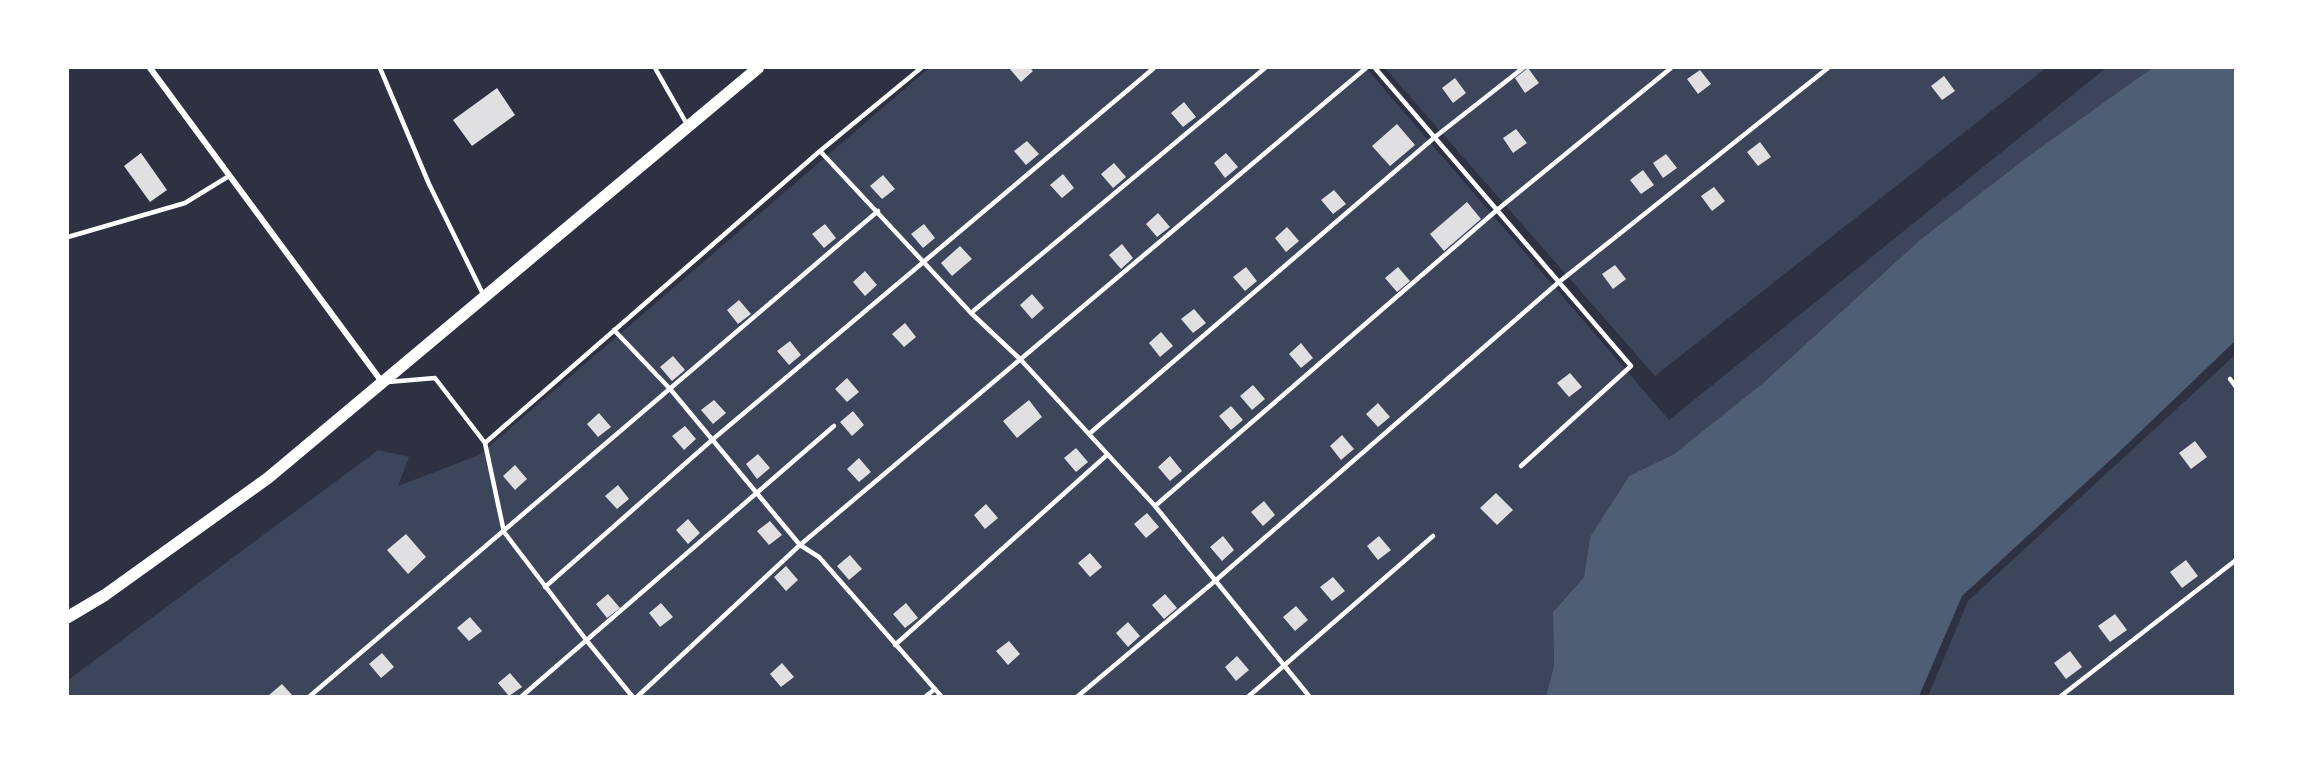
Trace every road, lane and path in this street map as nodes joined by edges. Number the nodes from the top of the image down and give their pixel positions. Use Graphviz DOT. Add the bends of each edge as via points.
graph roads {
  1 [pos="150,68"];
  2 [pos="380,68"];
  3 [pos="655,68"];
  4 [pos="758,68"];
  5 [pos="921,68"];
  6 [pos="1154,68"];
  7 [pos="1265,68"];
  8 [pos="1366,68"];
  9 [pos="1376,68"];
  10 [pos="1523,68"];
  11 [pos="1671,68"];
  12 [pos="1828,68"];
  13 [pos="688,126"];
  14 [pos="1436,137"];
  15 [pos="820,152"];
  16 [pos="229,176"];
  17 [pos="1497,210"];
  18 [pos="878,211"];
  19 [pos="68,237"];
  20 [pos="924,262"];
  21 [pos="1559,282"];
  22 [pos="484,297"];
  23 [pos="971,313"];
  24 [pos="614,330"];
  25 [pos="1021,360"];
  26 [pos="2230,379"];
  27 [pos="382,382"];
  28 [pos="2235,387"];
  29 [pos="671,390"];
  30 [pos="834,426"];
  31 [pos="1089,434"];
  32 [pos="712,440"];
  33 [pos="485,443"];
  34 [pos="1107,455"];
  35 [pos="1521,466"];
  36 [pos="757,494"];
  37 [pos="1155,506"];
  38 [pos="504,532"];
  39 [pos="1433,536"];
  40 [pos="800,544"];
  41 [pos="2235,560"];
  42 [pos="1215,581"];
  43 [pos="544,587"];
  44 [pos="68,617"];
  45 [pos="587,641"];
  46 [pos="895,645"];
  47 [pos="1285,666"];
  48 [pos="935,689"];
  49 [pos="310,696"];
  50 [pos="522,696"];
  51 [pos="632,696"];
  52 [pos="638,696"];
  53 [pos="927,696"];
  54 [pos="941,696"];
  55 [pos="1078,696"];
  56 [pos="1249,696"];
  57 [pos="1310,696"];
  58 [pos="2061,696"];
  1 -- 16 [label="street"];
  2 -- 22 [label="lane" via="429,184"];
  3 -- 13 [label="lane"];
  4 -- 13 [label="main road"];
  5 -- 15 [label="lane"];
  6 -- 20 [label="lane"];
  7 -- 23 [label="lane"];
  8 -- 25 [label="lane"];
  9 -- 14 [label="lane"];
  10 -- 14 [label="lane"];
  11 -- 17 [label="lane"];
  12 -- 21 [label="lane"];
  13 -- 22 [label="main road"];
  14 -- 17 [label="lane"];
  14 -- 31 [label="lane"];
  15 -- 18 [label="lane"];
  15 -- 24 [label="lane"];
  16 -- 19 [label="lane" via="185,203"];
  16 -- 27 [label="street"];
  17 -- 21 [label="lane"];
  17 -- 37 [label="lane"];
  18 -- 20 [label="lane"];
  18 -- 29 [label="lane"];
  20 -- 23 [label="lane"];
  20 -- 32 [label="lane"];
  21 -- 35 [label="lane" via="1631,366"];
  21 -- 42 [label="lane"];
  22 -- 27 [label="main road"];
  23 -- 25 [label="lane"];
  24 -- 29 [label="lane"];
  24 -- 33 [label="lane"];
  25 -- 31 [label="lane"];
  25 -- 40 [label="lane"];
  26 -- 28 [label="lane"];
  27 -- 33 [label="lane" via="435,378"];
  27 -- 44 [label="main road" via="268,478 105,595"];
  29 -- 32 [label="lane"];
  29 -- 38 [label="lane"];
  30 -- 36 [label="lane"];
  31 -- 34 [label="lane"];
  32 -- 36 [label="lane"];
  32 -- 43 [label="lane"];
  33 -- 38 [label="lane"];
  34 -- 37 [label="lane"];
  34 -- 46 [label="lane"];
  36 -- 40 [label="lane"];
  36 -- 45 [label="lane"];
  37 -- 42 [label="lane"];
  38 -- 43 [label="lane"];
  38 -- 49 [label="lane"];
  39 -- 47 [label="lane"];
  40 -- 46 [label="lane" via="819,557"];
  40 -- 52 [label="lane"];
  41 -- 58 [label="lane"];
  42 -- 47 [label="lane"];
  42 -- 55 [label="lane"];
  43 -- 45 [label="lane"];
  45 -- 50 [label="lane"];
  45 -- 51 [label="lane"];
  46 -- 48 [label="lane"];
  47 -- 56 [label="lane"];
  47 -- 57 [label="lane"];
  48 -- 53 [label="lane"];
  48 -- 54 [label="lane"];
}
